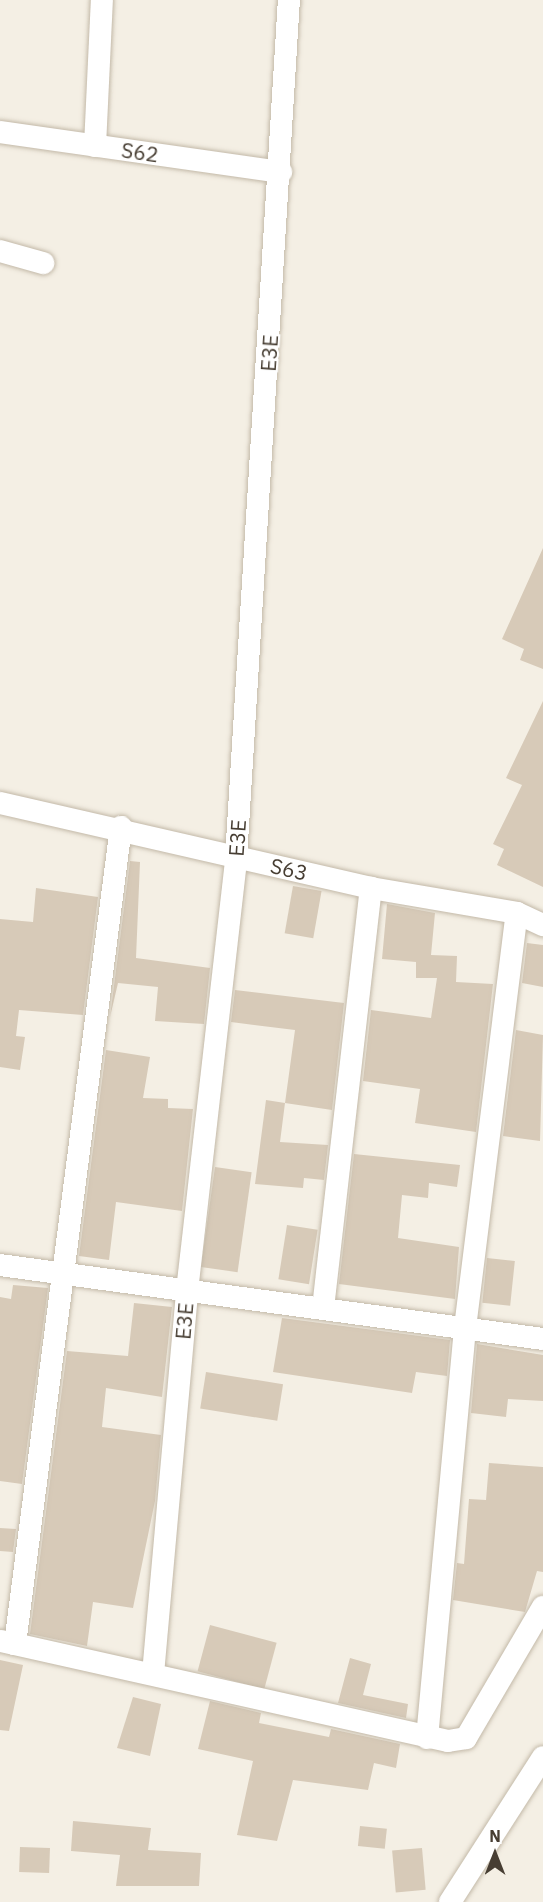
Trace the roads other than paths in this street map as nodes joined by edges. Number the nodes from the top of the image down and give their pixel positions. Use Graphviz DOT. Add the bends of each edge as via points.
graph roads {
  1 [pos="102,0"];
  2 [pos="289,0"];
  3 [pos="0,132"];
  4 [pos="95,146"];
  5 [pos="281,172"];
  6 [pos="0,251"];
  7 [pos="43,263"];
  8 [pos="0,802"];
  9 [pos="121,827"];
  10 [pos="236,858"];
  11 [pos="371,888"];
  12 [pos="517,913"];
  13 [pos="543,925"];
  14 [pos="0,1265"];
  15 [pos="64,1274"];
  16 [pos="187,1292"];
  17 [pos="322,1308"];
  18 [pos="465,1328"];
  19 [pos="543,1339"];
  20 [pos="543,1607"];
  21 [pos="8,1642"];
  22 [pos="153,1674"];
  23 [pos="428,1738"];
  24 [pos="543,1757"];
  25 [pos="450,1902"];
  1 -- 4 [label="street"];
  2 -- 5 [label="street, E3E"];
  3 -- 4 [label="street, S62"];
  4 -- 5 [label="street, S62"];
  5 -- 10 [label="street, E3E"];
  6 -- 7 [label="street"];
  8 -- 9 [label="street, S63"];
  9 -- 10 [label="street, S63"];
  9 -- 15 [label="street"];
  10 -- 11 [label="street, S63"];
  10 -- 16 [label="street, E3E"];
  11 -- 12 [label="street, S63"];
  11 -- 17 [label="street"];
  12 -- 13 [label="street, S63"];
  12 -- 18 [label="street"];
  14 -- 15 [label="street"];
  15 -- 16 [label="street"];
  15 -- 21 [label="street"];
  16 -- 17 [label="street"];
  16 -- 22 [label="street, E3E"];
  17 -- 18 [label="street"];
  18 -- 19 [label="street"];
  18 -- 23 [label="street"];
  20 -- 23 [label="street" via="466,1738"];
  21 -- 22 [label="street"];
  22 -- 23 [label="street"];
  24 -- 25 [label="street"];
}
